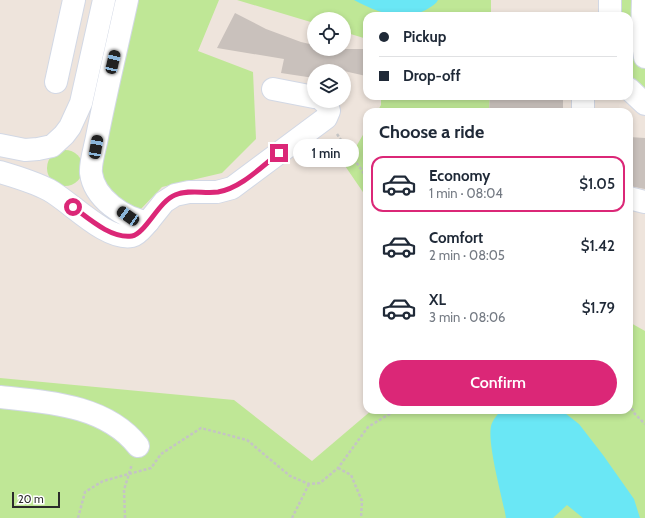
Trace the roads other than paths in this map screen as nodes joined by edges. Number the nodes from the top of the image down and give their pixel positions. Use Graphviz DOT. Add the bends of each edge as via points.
graph roads {
  1 [pos="74,0"];
  2 [pos="104,0"];
  3 [pos="127,0"];
  4 [pos="610,0"];
  5 [pos="643,0"];
  6 [pos="610,12"];
  7 [pos="645,57"];
  8 [pos="56,82"];
  9 [pos="273,89"];
  10 [pos="633,93"];
  11 [pos="307,96"];
  12 [pos="645,104"];
  13 [pos="324,110"];
  14 [pos="0,145"];
  15 [pos="52,146"];
  16 [pos="0,172"];
  17 [pos="91,172"];
  18 [pos="50,190"];
  19 [pos="633,199"];
  20 [pos="645,202"];
  21 [pos="148,222"];
  22 [pos="0,397"];
  23 [pos="138,446"];
  1 -- 8 [label="street"];
  2 -- 15 [label="street" via="77,115 64,135"];
  3 -- 17 [label="street"];
  4 -- 6 [label="street"];
  5 -- 7 [label="street" via="642,37"];
  9 -- 11 [label="street"];
  10 -- 12 [label="street"];
  13 -- 21 [label="street" via="232,188 217,192 175,195 164,202"];
  14 -- 15 [label="street" via="25,150"];
  15 -- 17 [label="street" via="68,142 83,149 91,164"];
  15 -- 18 [label="street" via="45,151 38,167 40,176"];
  16 -- 18 [label="street"];
  17 -- 18 [label="street" via="83,188 76,192 67,195"];
  17 -- 21 [label="street" via="96,190 101,197 128,216"];
  18 -- 21 [label="street" via="114,234 133,236"];
  19 -- 20 [label="street"];
  22 -- 23 [label="street" via="53,402 80,409 118,426 130,435"];
}
